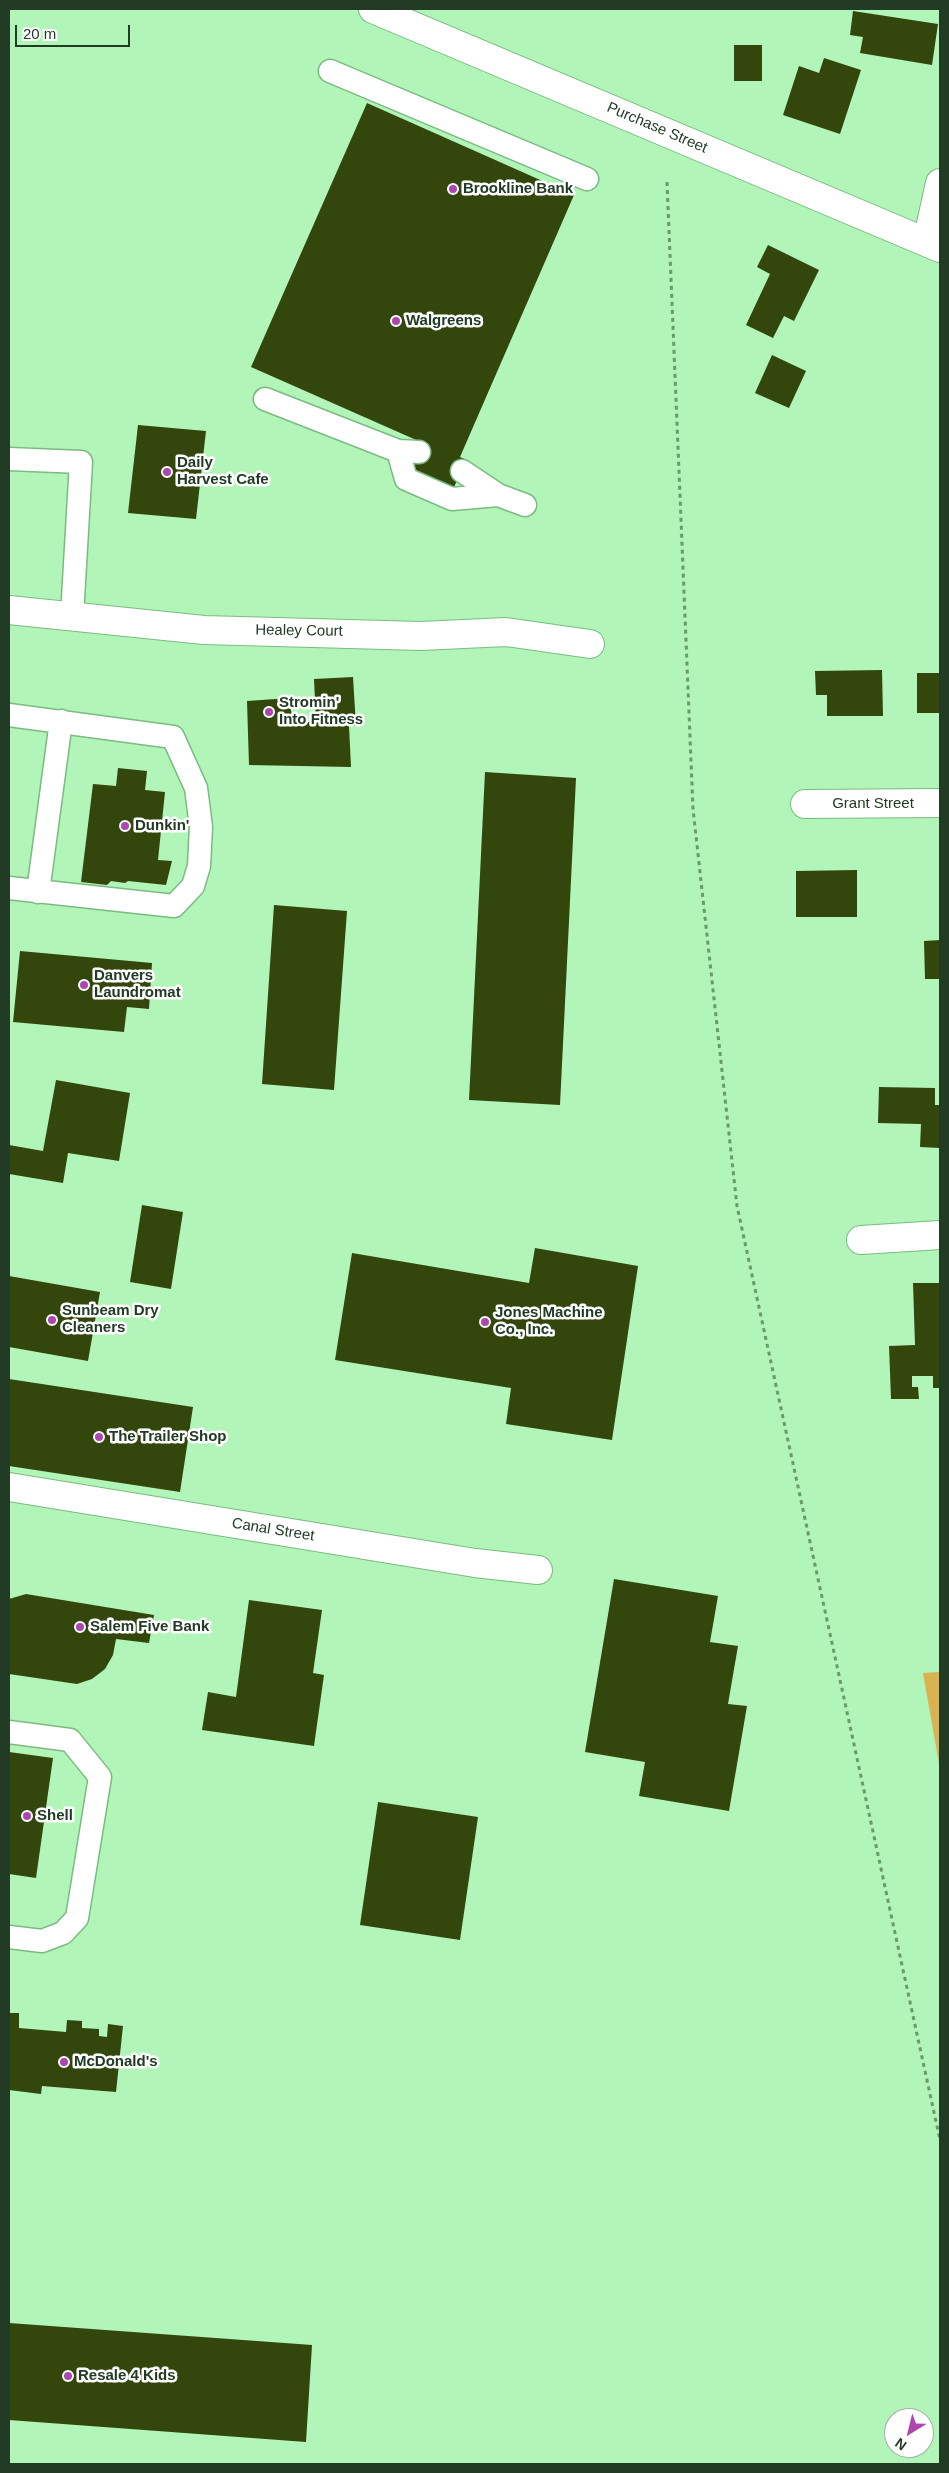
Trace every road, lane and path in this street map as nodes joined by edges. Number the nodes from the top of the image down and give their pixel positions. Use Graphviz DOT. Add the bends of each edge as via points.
graph roads {
  1 [pos="373,9"];
  2 [pos="330,71"];
  3 [pos="587,178"];
  4 [pos="667,182"];
  5 [pos="940,183"];
  6 [pos="934,245"];
  7 [pos="265,399"];
  8 [pos="9,459"];
  9 [pos="462,471"];
  10 [pos="498,495"];
  11 [pos="525,505"];
  12 [pos="9,610"];
  13 [pos="72,616"];
  14 [pos="590,644"];
  15 [pos="9,715"];
  16 [pos="61,721"];
  17 [pos="805,804"];
  18 [pos="940,804"];
  19 [pos="9,888"];
  20 [pos="38,892"];
  21 [pos="940,1235"];
  22 [pos="861,1240"];
  23 [pos="9,1487"];
  24 [pos="538,1570"];
  25 [pos="9,1732"];
  26 [pos="9,1937"];
  27 [pos="940,2140"];
  1 -- 6 [label="street, Purchase Street"];
  2 -- 3 [label="lane"];
  4 -- 27 [label="path" via="693,809 737,1206"];
  5 -- 6 [label="street"];
  7 -- 10 [label="lane" via="408,452 406,479 452,499"];
  8 -- 13 [label="lane" via="81,462"];
  9 -- 10 [label="lane"];
  10 -- 11 [label="lane"];
  12 -- 13 [label="street, Healey Court"];
  13 -- 14 [label="street, Healey Court" via="204,630 421,636 506,632"];
  15 -- 16 [label="lane"];
  16 -- 20 [label="lane"];
  16 -- 20 [label="lane" via="173,737 196,788 201,826 199,866 193,886 174,906"];
  17 -- 18 [label="street, Grant Street"];
  19 -- 20 [label="lane"];
  21 -- 22 [label="street"];
  23 -- 24 [label="street, Canal Street"];
  25 -- 26 [label="lane" via="70,1740 100,1777 77,1918 63,1933 42,1941"];
}
